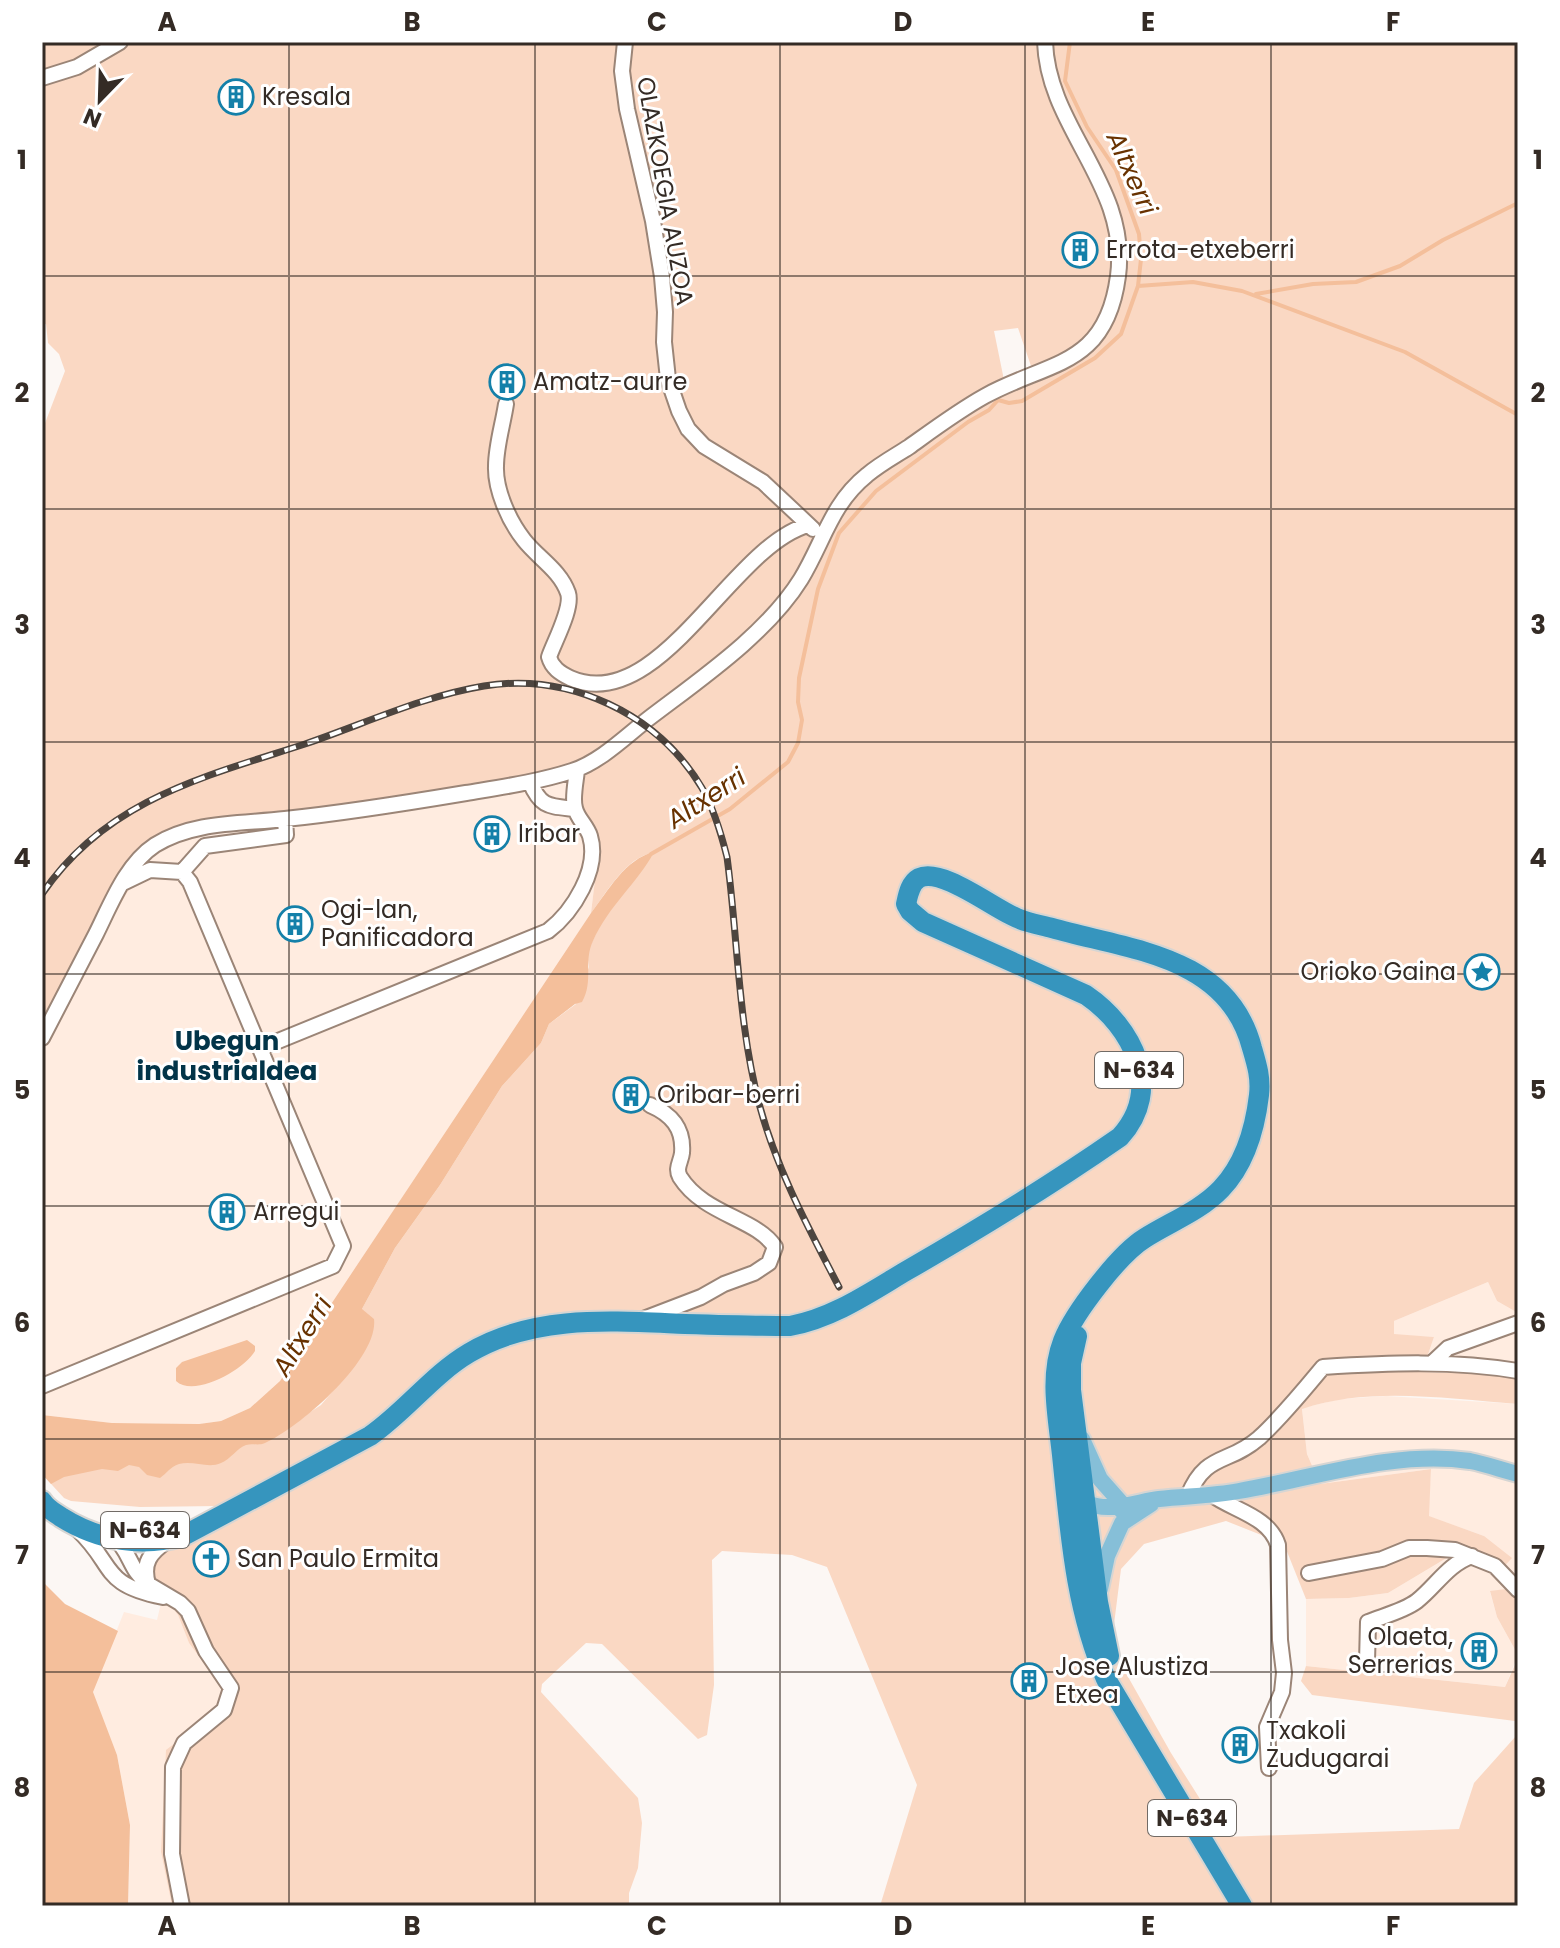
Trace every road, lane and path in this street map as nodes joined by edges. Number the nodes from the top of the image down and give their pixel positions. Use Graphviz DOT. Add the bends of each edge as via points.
graph roads {
  1 [pos="120,42"];
  2 [pos="625,42"];
  3 [pos="1045,42"];
  4 [pos="42,78"];
  5 [pos="506,404"];
  6 [pos="808,525"];
  7 [pos="822,537"];
  8 [pos="577,770"];
  9 [pos="530,782"];
  10 [pos="575,809"];
  11 [pos="285,819"];
  12 [pos="182,872"];
  13 [pos="123,883"];
  14 [pos="42,1038"];
  15 [pos="261,1048"];
  16 [pos="650,1105"];
  17 [pos="637,1322"];
  18 [pos="1518,1323"];
  19 [pos="1432,1363"];
  20 [pos="1518,1371"];
  21 [pos="42,1386"];
  22 [pos="1069,1430"];
  23 [pos="1518,1474"];
  24 [pos="42,1491"];
  25 [pos="1211,1494"];
  26 [pos="1188,1496"];
  27 [pos="1159,1499"];
  28 [pos="42,1501"];
  29 [pos="1120,1501"];
  30 [pos="1087,1503"];
  31 [pos="79,1522"];
  32 [pos="1122,1523"];
  33 [pos="175,1533"];
  34 [pos="117,1540"];
  35 [pos="1472,1556"];
  36 [pos="1309,1573"];
  37 [pos="142,1588"];
  38 [pos="1518,1590"];
  39 [pos="1089,1600"];
  40 [pos="1367,1662"];
  41 [pos="1269,1768"];
  42 [pos="182,1906"];
  43 [pos="1242,1906"];
  1 -- 4 [label="street" via="77,67"];
  2 -- 6 [label="street, OLAZKOEGIA AUZOA" via="627,109 653,221 668,379 679,411 704,446 763,482"];
  3 -- 7 [label="street" via="1056,100 1099,177 1116,230 1118,275 1108,316 1074,356 991,392 870,472 842,499"];
  5 -- 6 [label="street" via="495,466 501,493 525,541 568,593 569,606 549,657 558,671 582,683 616,680 651,663 768,550"];
  6 -- 7 [label="street, OLAZKOEGIA AUZOA"];
  7 -- 8 [label="street" via="801,579 754,634"];
  8 -- 9 [label="street"];
  8 -- 10 [label="street"];
  9 -- 10 [label="street" via="545,805"];
  9 -- 11 [label="street"];
  10 -- 15 [label="street" via="592,850 588,874 563,920 548,931"];
  11 -- 12 [label="street" via="286,835 205,846"];
  11 -- 13 [label="street" via="180,834 143,854"];
  12 -- 13 [label="street" via="150,870"];
  12 -- 15 [label="street"];
  13 -- 14 [label="street"];
  15 -- 21 [label="street" via="343,1246 337,1262"];
  16 -- 17 [label="street" via="670,1115 678,1128 682,1151 677,1171 682,1179 707,1204 761,1233 775,1247 769,1263 754,1273"];
  17 -- 22 [label="highway, N-634" via="790,1326 818,1319 1047,1185 1134,1122 1141,1093 1139,1066 1118,1022 1086,995 923,922 910,911 906,904 913,883 928,876 947,880 1018,919 1182,965 1222,992 1247,1027 1261,1078 1249,1143 1236,1169 1220,1190 1123,1255 1064,1337 1056,1360 1055,1390"];
  17 -- 33 [label="highway, N-634" via="527,1329 470,1352 370,1436"];
  18 -- 19 [label="street" via="1448,1348"];
  19 -- 20 [label="street"];
  19 -- 26 [label="street" via="1323,1367 1258,1438 1197,1475"];
  22 -- 29 [label="main road"];
  22 -- 30 [label="highway" via="1073,1490"];
  22 -- 39 [label="highway, N-634" via="1074,1565"];
  23 -- 25 [label="main road" via="1470,1461 1416,1460"];
  24 -- 31 [label="highway, N-634"];
  25 -- 26 [label="main road"];
  25 -- 41 [label="street" via="1259,1521 1278,1545 1284,1673 1267,1727"];
  26 -- 27 [label="main road"];
  27 -- 29 [label="main road"];
  27 -- 32 [label="main road"];
  28 -- 31 [label="highway, N-634"];
  29 -- 30 [label="main road" via="1095,1498"];
  29 -- 32 [label="main road"];
  30 -- 39 [label="highway" via="1077,1523"];
  31 -- 33 [label="highway, N-634"];
  31 -- 34 [label="highway, N-634" via="99,1536"];
  31 -- 37 [label="street" via="114,1577"];
  32 -- 39 [label="main road"];
  33 -- 34 [label="highway, N-634"];
  33 -- 37 [label="street" via="146,1562"];
  34 -- 37 [label="street" via="110,1546 109,1562 124,1581"];
  35 -- 36 [label="street" via="1409,1548 1382,1559"];
  35 -- 38 [label="street" via="1495,1566"];
  35 -- 40 [label="street" via="1446,1571 1415,1603 1368,1622"];
  37 -- 42 [label="street" via="188,1611 231,1688 224,1710 184,1743 173,1767 172,1854"];
  39 -- 43 [label="highway, N-634" via="1139,1730"];
}
